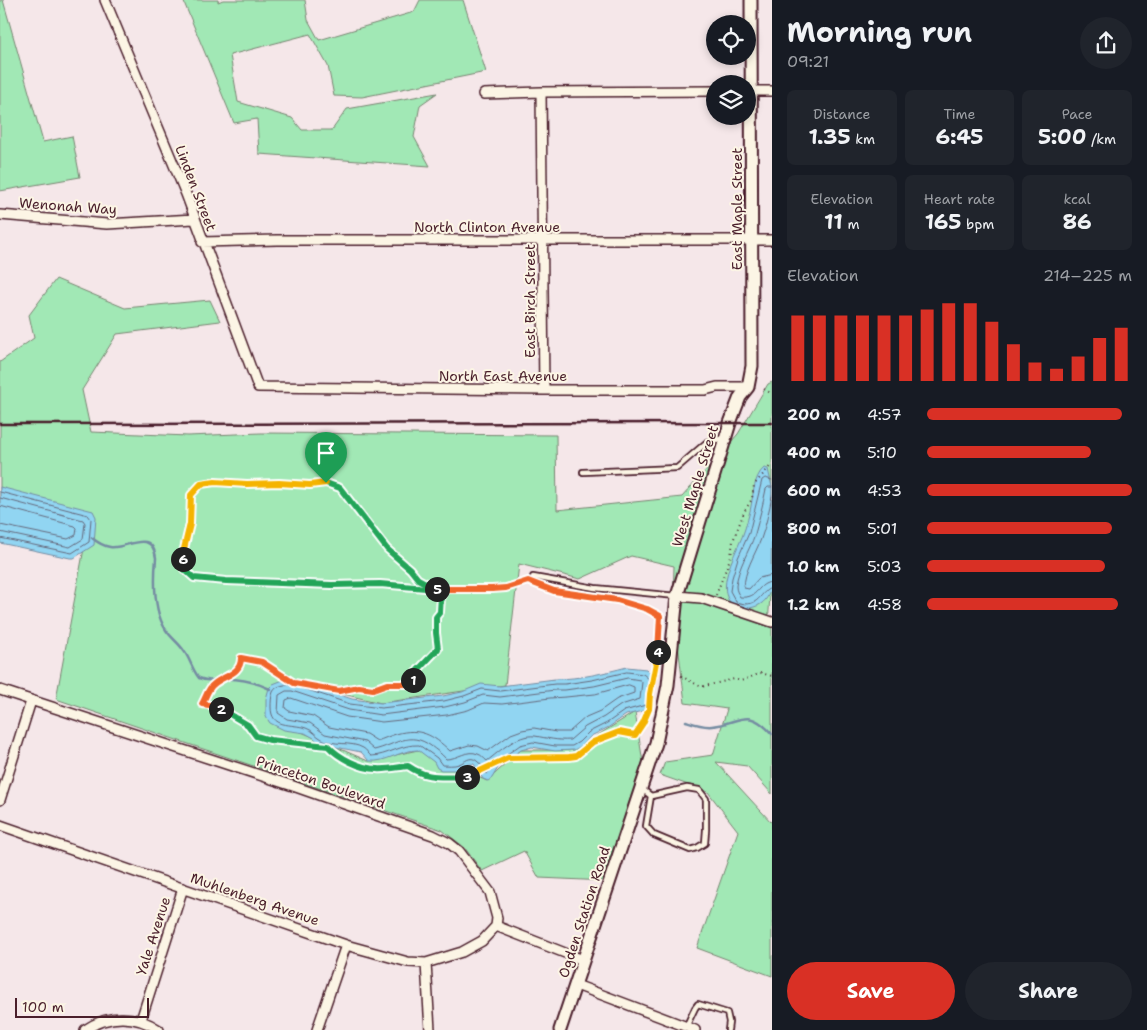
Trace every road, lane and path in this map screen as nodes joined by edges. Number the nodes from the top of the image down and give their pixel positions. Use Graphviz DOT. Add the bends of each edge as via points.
graph roads {
  1 [pos="105,0"];
  2 [pos="751,0"];
  3 [pos="750,75"];
  4 [pos="706,91"];
  5 [pos="756,91"];
  6 [pos="772,91"];
  7 [pos="541,92"];
  8 [pos="484,94"];
  9 [pos="750,125"];
  10 [pos="0,215"];
  11 [pos="194,219"];
  12 [pos="543,240"];
  13 [pos="752,240"];
  14 [pos="772,240"];
  15 [pos="202,242"];
  16 [pos="258,387"];
  17 [pos="748,388"];
  18 [pos="764,389"];
  19 [pos="544,390"];
  20 [pos="772,394"];
  21 [pos="725,438"];
  22 [pos="772,464"];
  23 [pos="583,472"];
  24 [pos="533,577"];
  25 [pos="444,590"];
  26 [pos="677,596"];
  27 [pos="715,597"];
  28 [pos="772,622"];
  29 [pos="681,676"];
  30 [pos="772,676"];
  31 [pos="0,690"];
  32 [pos="32,700"];
  33 [pos="641,788"];
  34 [pos="651,796"];
  35 [pos="0,800"];
  36 [pos="0,825"];
  37 [pos="183,888"];
  38 [pos="496,926"];
  39 [pos="346,945"];
  40 [pos="583,960"];
  41 [pos="426,963"];
  42 [pos="576,986"];
  43 [pos="141,1020"];
  44 [pos="691,1028"];
  45 [pos="85,1030"];
  46 [pos="159,1030"];
  47 [pos="317,1030"];
  48 [pos="430,1030"];
  49 [pos="560,1030"];
  50 [pos="728,1030"];
  1 -- 11 [label="street, Linden Street"];
  2 -- 3 [label="street, East Maple Street"];
  4 -- 7 [label="street"];
  5 -- 6 [label="street"];
  7 -- 8 [label="street"];
  7 -- 12 [label="street, East Birch Street"];
  9 -- 13 [label="street, East Maple Street"];
  10 -- 11 [label="street, Wenonah Way" via="106,224"];
  11 -- 15 [label="street, Linden Street"];
  12 -- 13 [label="street, North Clinton Avenue"];
  12 -- 15 [label="street, North Clinton Avenue"];
  12 -- 19 [label="street, East Birch Street"];
  13 -- 14 [label="street, North Clinton Avenue"];
  13 -- 17 [label="street, East Maple Street" via="752,366"];
  15 -- 16 [label="street, Linden Street"];
  16 -- 19 [label="street, North East Avenue"];
  17 -- 19 [label="street, North East Avenue"];
  17 -- 21 [label="street, West Maple Street" via="740,396"];
  18 -- 20 [label="path"];
  21 -- 23 [label="lane" via="707,442 677,468"];
  21 -- 26 [label="street, West Maple Street"];
  22 -- 27 [label="path" via="754,485 752,499 744,512"];
  24 -- 26 [label="lane" via="595,588"];
  25 -- 25 [label="path" via="418,579 387,549 340,488 326,483 215,482 201,484 191,495 190,524 183,553 184,569 194,578 332,585 380,584"];
  25 -- 25 [label="path" via="436,617 438,649 417,671 410,684 339,691 294,683 262,662 241,658 237,670 213,684 202,704 216,706 248,725 256,736 328,746 363,766 377,769 408,766 421,774 436,777 467,777 508,758 576,756 593,742 619,732 635,735 649,709 659,647 660,616 617,600 554,591 528,581 506,588"];
  26 -- 28 [label="street" via="700,598"];
  26 -- 33 [label="street, West Maple Street" via="663,715"];
  29 -- 30 [label="path" via="701,687 734,679 741,681 761,673"];
  31 -- 32 [label="street, Princeton Boulevard"];
  32 -- 35 [label="street"];
  32 -- 38 [label="street, Princeton Boulevard" via="433,835 459,851 490,892"];
  33 -- 34 [label="lane"];
  33 -- 40 [label="street, Ogden Station Road"];
  34 -- 34 [label="lane" via="646,826 654,835 690,850 705,843 706,799 699,790 687,788"];
  36 -- 37 [label="street, Muhlenberg Avenue"];
  37 -- 39 [label="street, Muhlenberg Avenue"];
  37 -- 43 [label="street, Yale Avenue"];
  38 -- 40 [label="street"];
  38 -- 41 [label="street, Muhlenberg Avenue" via="482,941 462,952"];
  39 -- 41 [label="street, Muhlenberg Avenue" via="408,962"];
  39 -- 47 [label="street"];
  40 -- 42 [label="street, Ogden Station Road"];
  41 -- 48 [label="street"];
  42 -- 44 [label="street"];
  42 -- 49 [label="street, Ogden Station Road"];
  43 -- 45 [label="street" via="117,1017"];
  43 -- 46 [label="street"];
  44 -- 50 [label="lane" via="698,1004 728,1013"];
}
